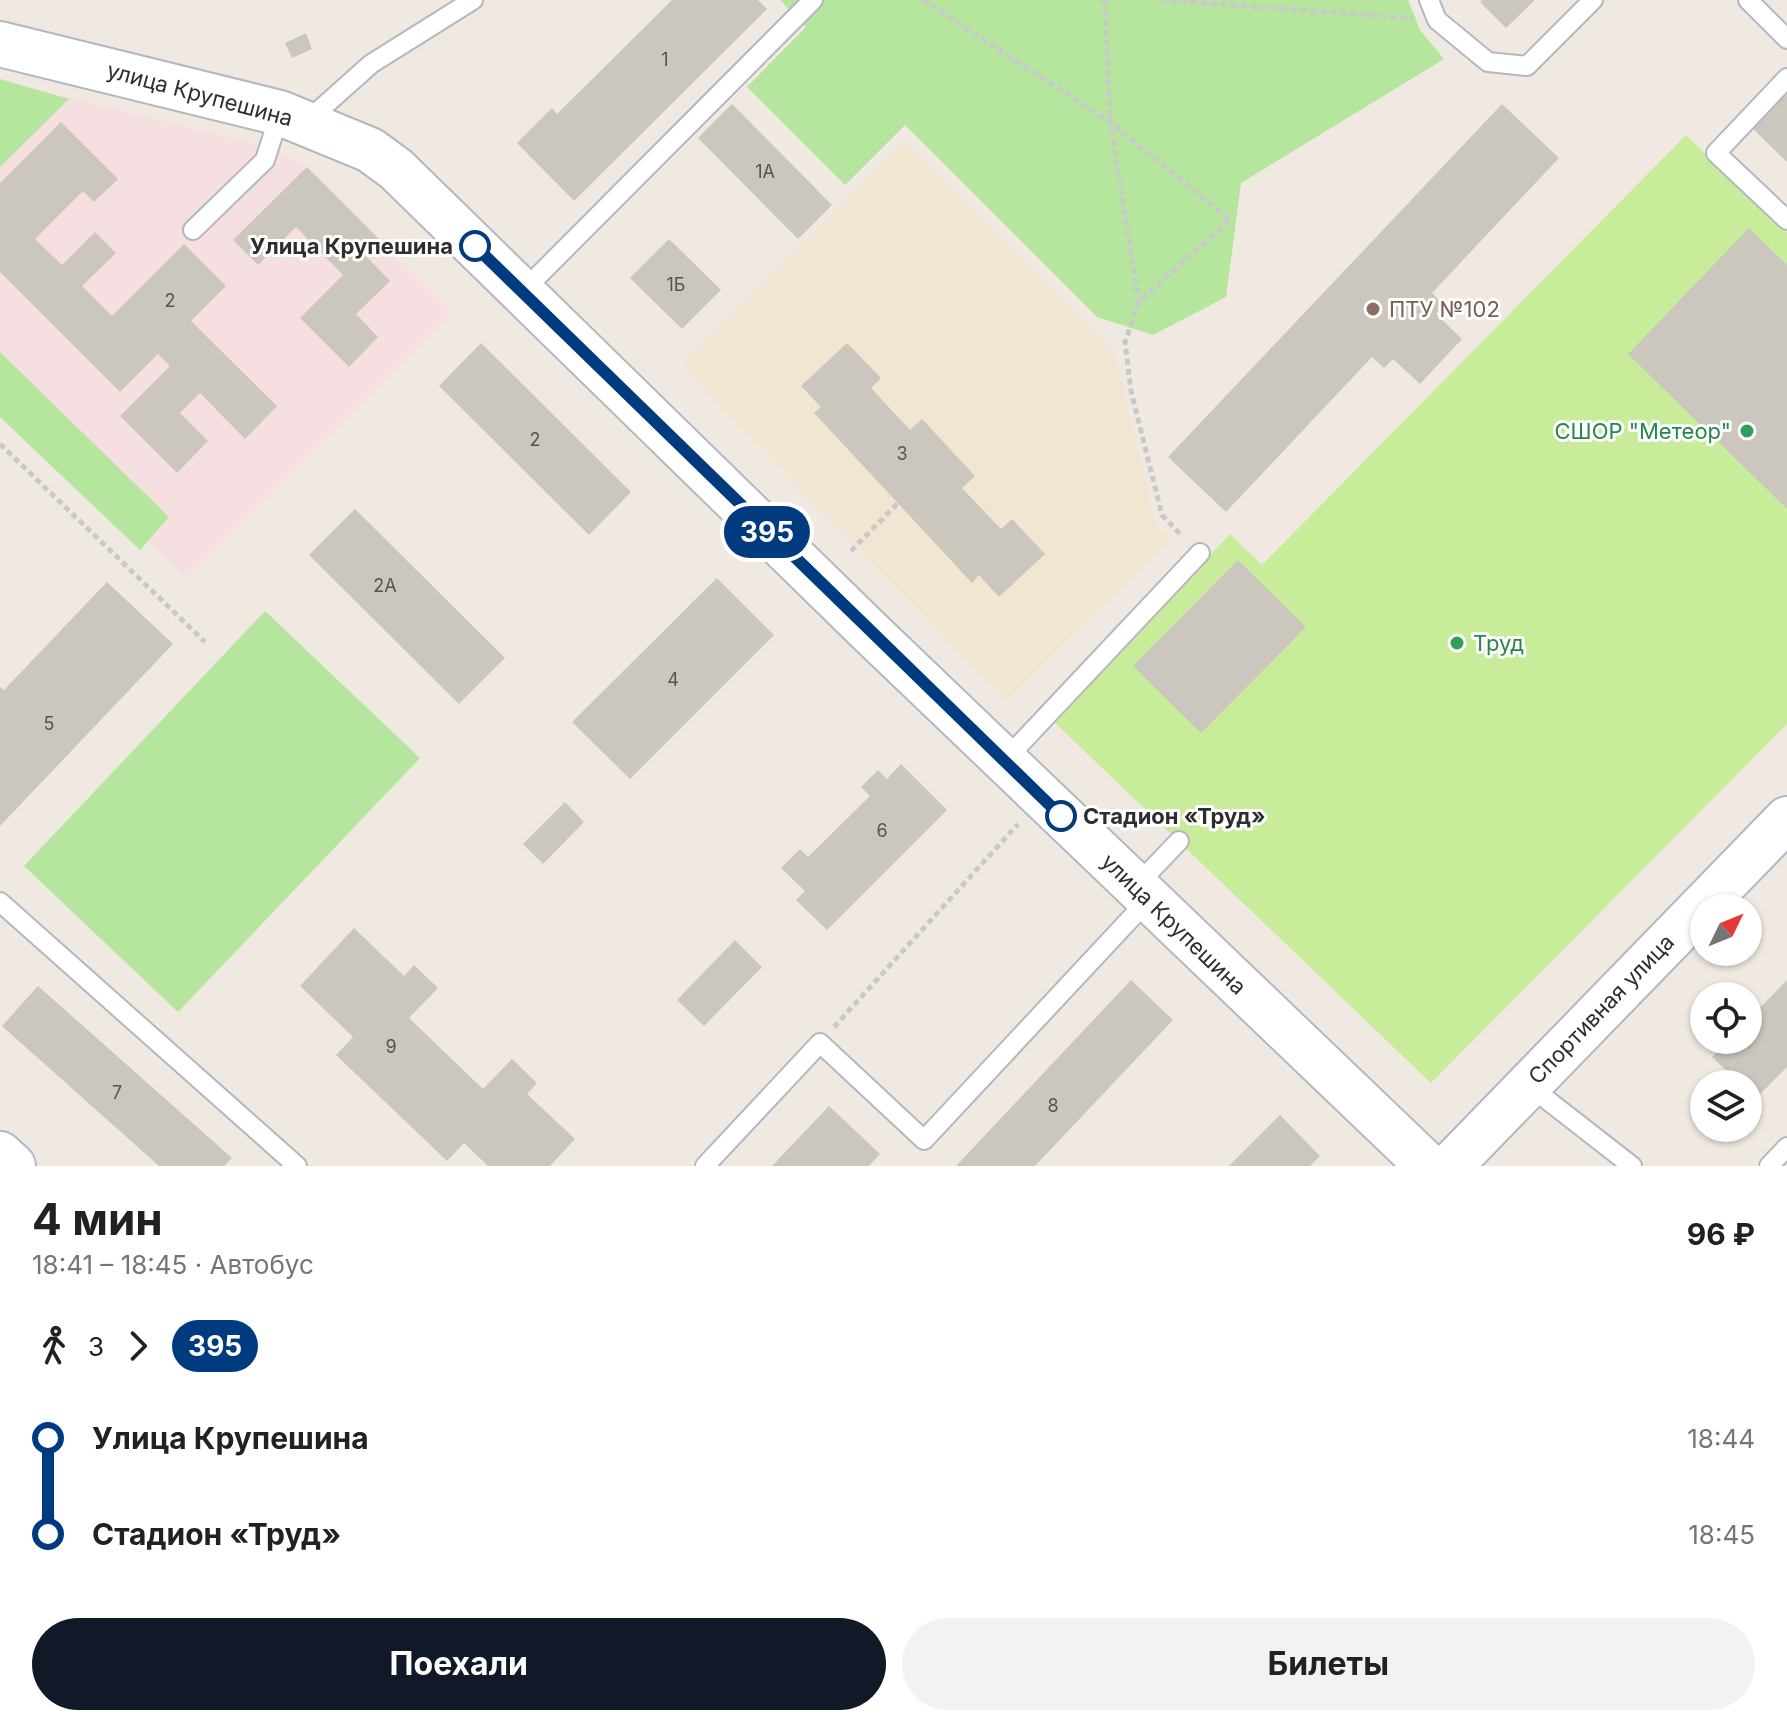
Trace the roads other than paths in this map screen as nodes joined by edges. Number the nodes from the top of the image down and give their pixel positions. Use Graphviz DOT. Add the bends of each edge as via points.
graph roads {
  1 [pos="473,0"];
  2 [pos="813,0"];
  3 [pos="1429,0"];
  4 [pos="1593,0"];
  5 [pos="1748,0"];
  6 [pos="1787,39"];
  7 [pos="0,44"];
  8 [pos="1787,78"];
  9 [pos="293,117"];
  10 [pos="1787,220"];
  11 [pos="193,230"];
  12 [pos="522,292"];
  13 [pos="1200,553"];
  14 [pos="1004,761"];
  15 [pos="1787,819"];
  16 [pos="1179,841"];
  17 [pos="1142,894"];
  18 [pos="0,902"];
  19 [pos="1528,1085"];
  20 [pos="1787,1147"];
  21 [pos="0,1154"];
  22 [pos="13,1166"];
  23 [pos="297,1166"];
  24 [pos="705,1166"];
  25 [pos="1428,1166"];
  26 [pos="1450,1166"];
  27 [pos="1632,1166"];
  28 [pos="1769,1166"];
  1 -- 9 [label="lane"];
  2 -- 12 [label="lane"];
  3 -- 4 [label="lane" via="1437,20 1488,62 1527,66"];
  5 -- 6 [label="lane"];
  7 -- 9 [label="main road, улица Крупешина"];
  8 -- 10 [label="lane" via="1716,153"];
  9 -- 11 [label="lane" via="265,160"];
  9 -- 12 [label="main road, улица Крупешина" via="370,150 396,169"];
  12 -- 14 [label="main road, улица Крупешина"];
  13 -- 14 [label="lane"];
  14 -- 17 [label="main road, улица Крупешина"];
  15 -- 19 [label="main road, Спортивная улица"];
  16 -- 17 [label="lane"];
  17 -- 24 [label="lane" via="924,1140 820,1043"];
  17 -- 25 [label="main road, улица Крупешина"];
  18 -- 23 [label="lane"];
  19 -- 26 [label="main road, Спортивная улица"];
  19 -- 27 [label="lane"];
  20 -- 28 [label="lane"];
  21 -- 22 [label="main road"];
}
